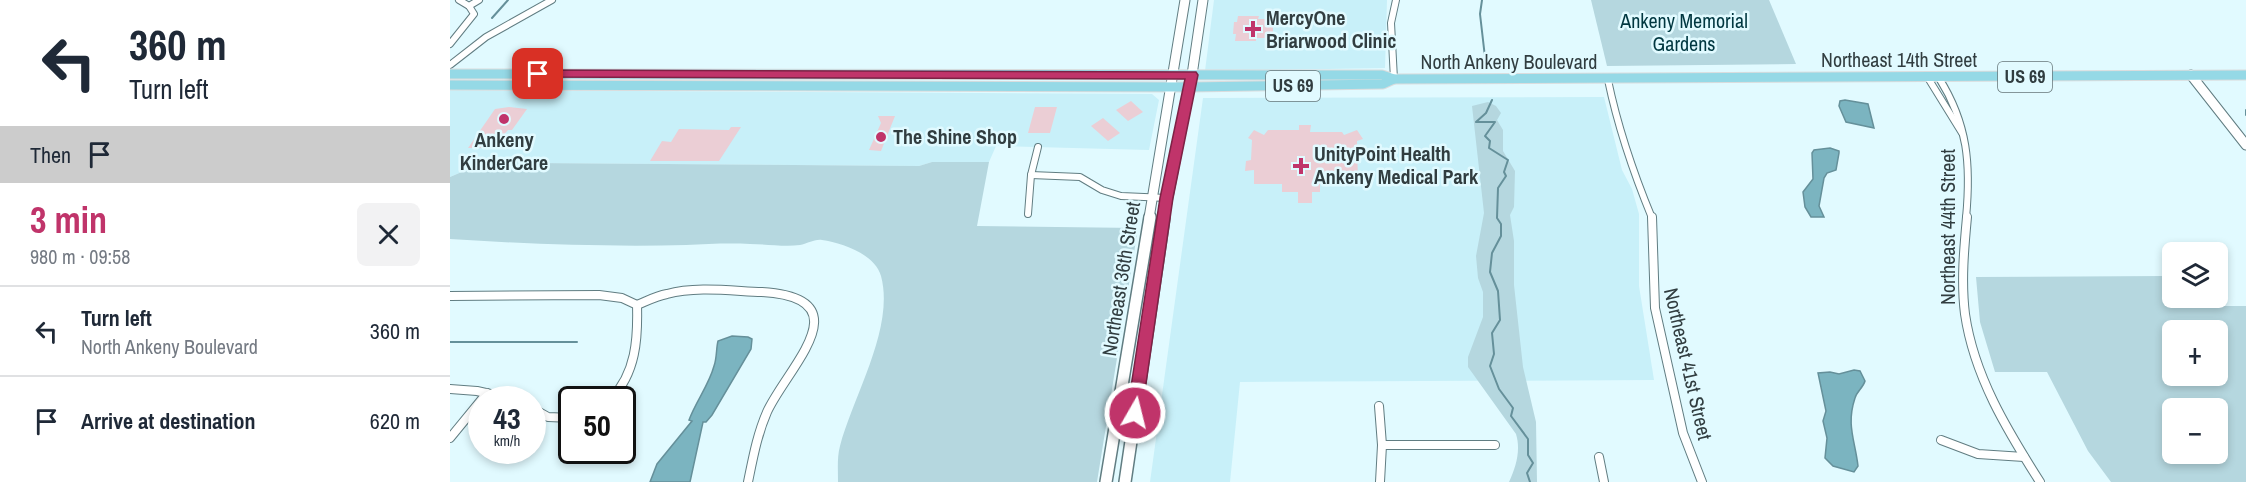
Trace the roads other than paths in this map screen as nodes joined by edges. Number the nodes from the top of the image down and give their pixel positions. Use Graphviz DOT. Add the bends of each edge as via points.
graph roads {
  1 [pos="459,0"];
  2 [pos="479,0"];
  3 [pos="552,0"];
  4 [pos="1185,0"];
  5 [pos="1203,0"];
  6 [pos="1396,0"];
  7 [pos="469,6"];
  8 [pos="450,44"];
  9 [pos="450,65"];
  10 [pos="450,74"];
  11 [pos="2191,75"];
  12 [pos="2246,75"];
  13 [pos="1928,78"];
  14 [pos="1939,78"];
  15 [pos="1395,79"];
  16 [pos="1804,79"];
  17 [pos="1608,80"];
  18 [pos="1171,81"];
  19 [pos="1191,81"];
  20 [pos="450,85"];
  21 [pos="1963,135"];
  22 [pos="2246,145"];
  23 [pos="1038,147"];
  24 [pos="1031,175"];
  25 [pos="1153,198"];
  26 [pos="1167,198"];
  27 [pos="1028,214"];
  28 [pos="450,296"];
  29 [pos="637,306"];
  30 [pos="622,386"];
  31 [pos="450,389"];
  32 [pos="468,391"];
  33 [pos="1379,406"];
  34 [pos="468,416"];
  35 [pos="450,438"];
  36 [pos="1941,440"];
  37 [pos="1382,445"];
  38 [pos="1495,445"];
  39 [pos="1599,457"];
  40 [pos="2024,457"];
  41 [pos="748,482"];
  42 [pos="1106,482"];
  43 [pos="1125,482"];
  44 [pos="1380,482"];
  45 [pos="1604,482"];
  46 [pos="1702,482"];
  47 [pos="2040,482"];
  1 -- 7 [label="street"];
  2 -- 7 [label="street"];
  3 -- 9 [label="street" via="497,28"];
  4 -- 18 [label="main road, Northeast 36th Street"];
  5 -- 19 [label="main road, Northeast 36th Street"];
  6 -- 15 [label="street" via="1391,23"];
  7 -- 8 [label="street" via="474,11 473,18"];
  10 -- 18 [label="main road, North Ankeny Boulevard / US 69"];
  11 -- 12 [label="main road, Northeast 14th Street / US 69"];
  11 -- 14 [label="main road, Northeast 14th Street / US 69"];
  11 -- 22 [label="main road"];
  13 -- 14 [label="main road, Northeast 14th Street / US 69"];
  13 -- 16 [label="main road, Northeast 14th Street / US 69"];
  13 -- 21 [label="street, Northeast 44th Street"];
  14 -- 21 [label="street, Northeast 44th Street" via="1959,114"];
  15 -- 17 [label="main road, North Ankeny Boulevard / US 69"];
  15 -- 19 [label="main road, North Ankeny Boulevard / US 69" via="1383,84"];
  16 -- 17 [label="main road, North Ankeny Boulevard / US 69"];
  17 -- 46 [label="street, Northeast 41st Street" via="1628,157 1653,220 1655,308 1683,433"];
  18 -- 19 [label="main road, North Ankeny Boulevard / US 69"];
  18 -- 20 [label="main road, North Ankeny Boulevard / US 69"];
  18 -- 25 [label="main road, Northeast 36th Street"];
  19 -- 26 [label="main road, Northeast 36th Street"];
  21 -- 40 [label="street, Northeast 44th Street" via="1967,155 1965,313 1977,364"];
  23 -- 24 [label="street"];
  24 -- 25 [label="street" via="1070,175 1088,180 1111,194"];
  24 -- 27 [label="street"];
  25 -- 26 [label="street"];
  25 -- 42 [label="main road, Northeast 36th Street"];
  26 -- 43 [label="main road, Northeast 36th Street"];
  28 -- 29 [label="street" via="598,295 622,298"];
  29 -- 30 [label="street" via="630,373"];
  29 -- 41 [label="street" via="677,291 778,292 797,298 811,312 814,329 810,344 763,420"];
  31 -- 32 [label="street"];
  33 -- 37 [label="street"];
  34 -- 35 [label="street"];
  36 -- 40 [label="street" via="1978,454"];
  37 -- 38 [label="street"];
  37 -- 44 [label="street"];
  39 -- 45 [label="street"];
  40 -- 47 [label="street, Northeast 44th Street"];
}
